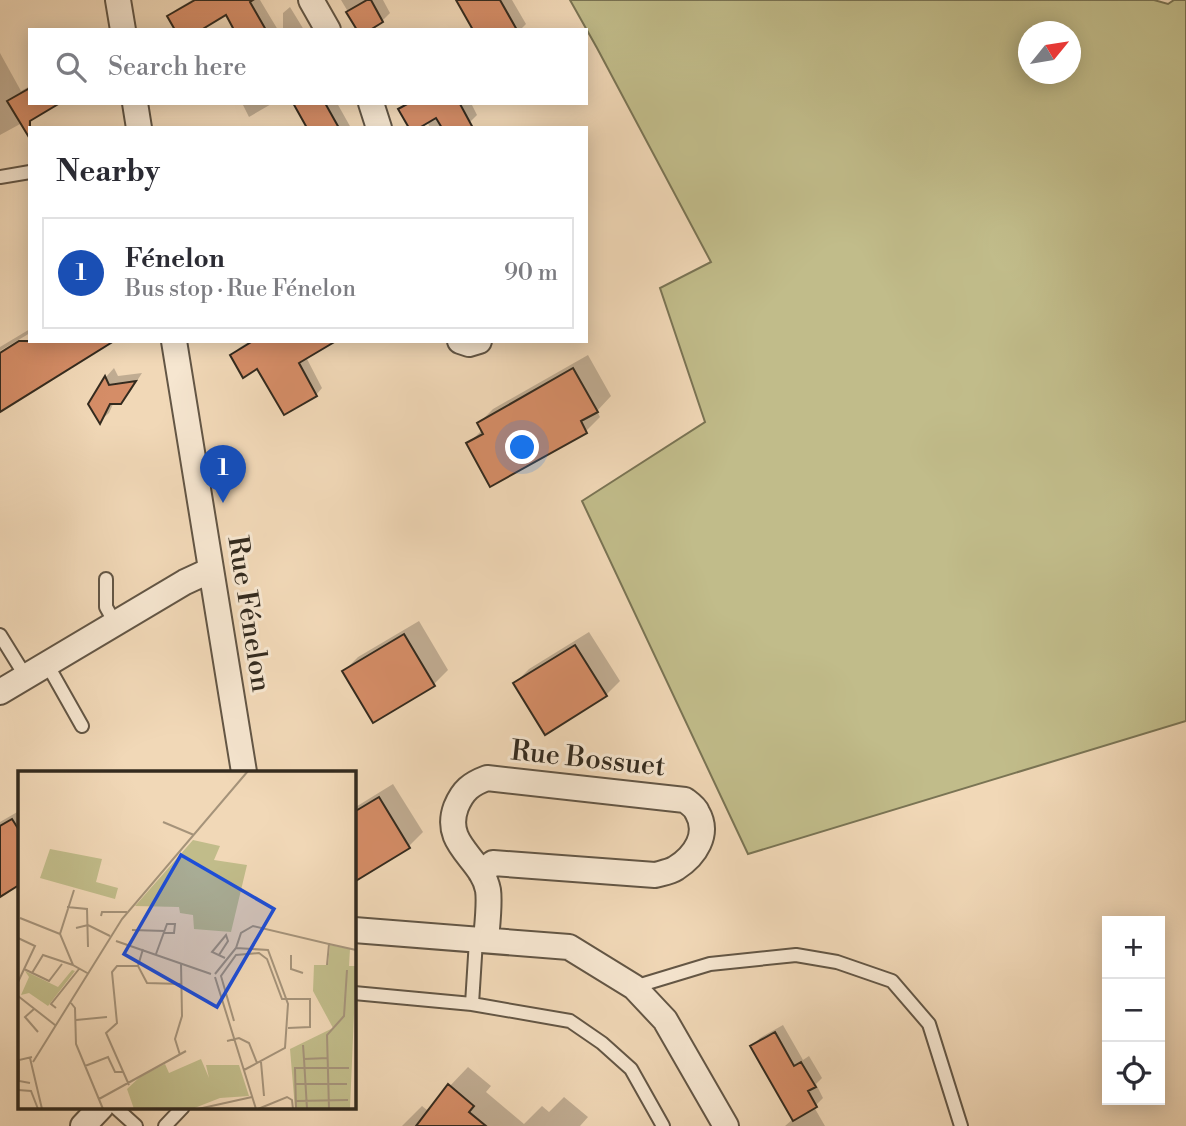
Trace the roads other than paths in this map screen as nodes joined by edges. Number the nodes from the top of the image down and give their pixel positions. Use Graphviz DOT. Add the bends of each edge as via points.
graph roads {
  1 [pos="118,0"];
  2 [pos="311,0"];
  3 [pos="122,28"];
  4 [pos="327,28"];
  5 [pos="135,105"];
  6 [pos="372,105"];
  7 [pos="139,126"];
  8 [pos="378,126"];
  9 [pos="28,172"];
  10 [pos="0,177"];
  11 [pos="174,343"];
  12 [pos="211,570"];
  13 [pos="106,579"];
  14 [pos="115,623"];
  15 [pos="0,635"];
  16 [pos="47,664"];
  17 [pos="26,677"];
  18 [pos="0,692"];
  19 [pos="82,726"];
  20 [pos="244,771"];
  21 [pos="481,873"];
  22 [pos="355,930"];
  23 [pos="481,940"];
  24 [pos="634,987"];
  25 [pos="355,993"];
  26 [pos="472,1003"];
  27 [pos="100,1108"];
  28 [pos="116,1108"];
  29 [pos="182,1108"];
  30 [pos="83,1126"];
  31 [pos="136,1126"];
  32 [pos="165,1126"];
  33 [pos="663,1126"];
  34 [pos="726,1126"];
  35 [pos="961,1126"];
  1 -- 3 [label="street"];
  2 -- 4 [label="street"];
  5 -- 7 [label="street"];
  6 -- 8 [label="street"];
  9 -- 10 [label="lane"];
  11 -- 12 [label="street, Rue Fénelon"];
  12 -- 14 [label="street"];
  12 -- 20 [label="street, Rue Fénelon"];
  13 -- 14 [label="lane" via="106,607"];
  14 -- 16 [label="street"];
  15 -- 17 [label="lane"];
  16 -- 17 [label="street"];
  16 -- 19 [label="lane"];
  17 -- 18 [label="street"];
  21 -- 21 [label="street, Rue Bossuet" via="459,845 452,819 472,783 487,778 685,800 697,811 702,826 702,842 690,856 675,869 655,875 494,863"];
  21 -- 23 [label="street, Rue Bossuet" via="488,891"];
  22 -- 23 [label="street"];
  23 -- 24 [label="street" via="569,947"];
  23 -- 26 [label="lane"];
  24 -- 34 [label="street" via="665,1020"];
  24 -- 35 [label="lane" via="710,964 796,955 837,962 892,981 929,1024"];
  25 -- 26 [label="lane"];
  26 -- 33 [label="lane" via="570,1021 631,1069"];
  27 -- 30 [label="street"];
  28 -- 31 [label="lane"];
  29 -- 32 [label="lane"];
}
